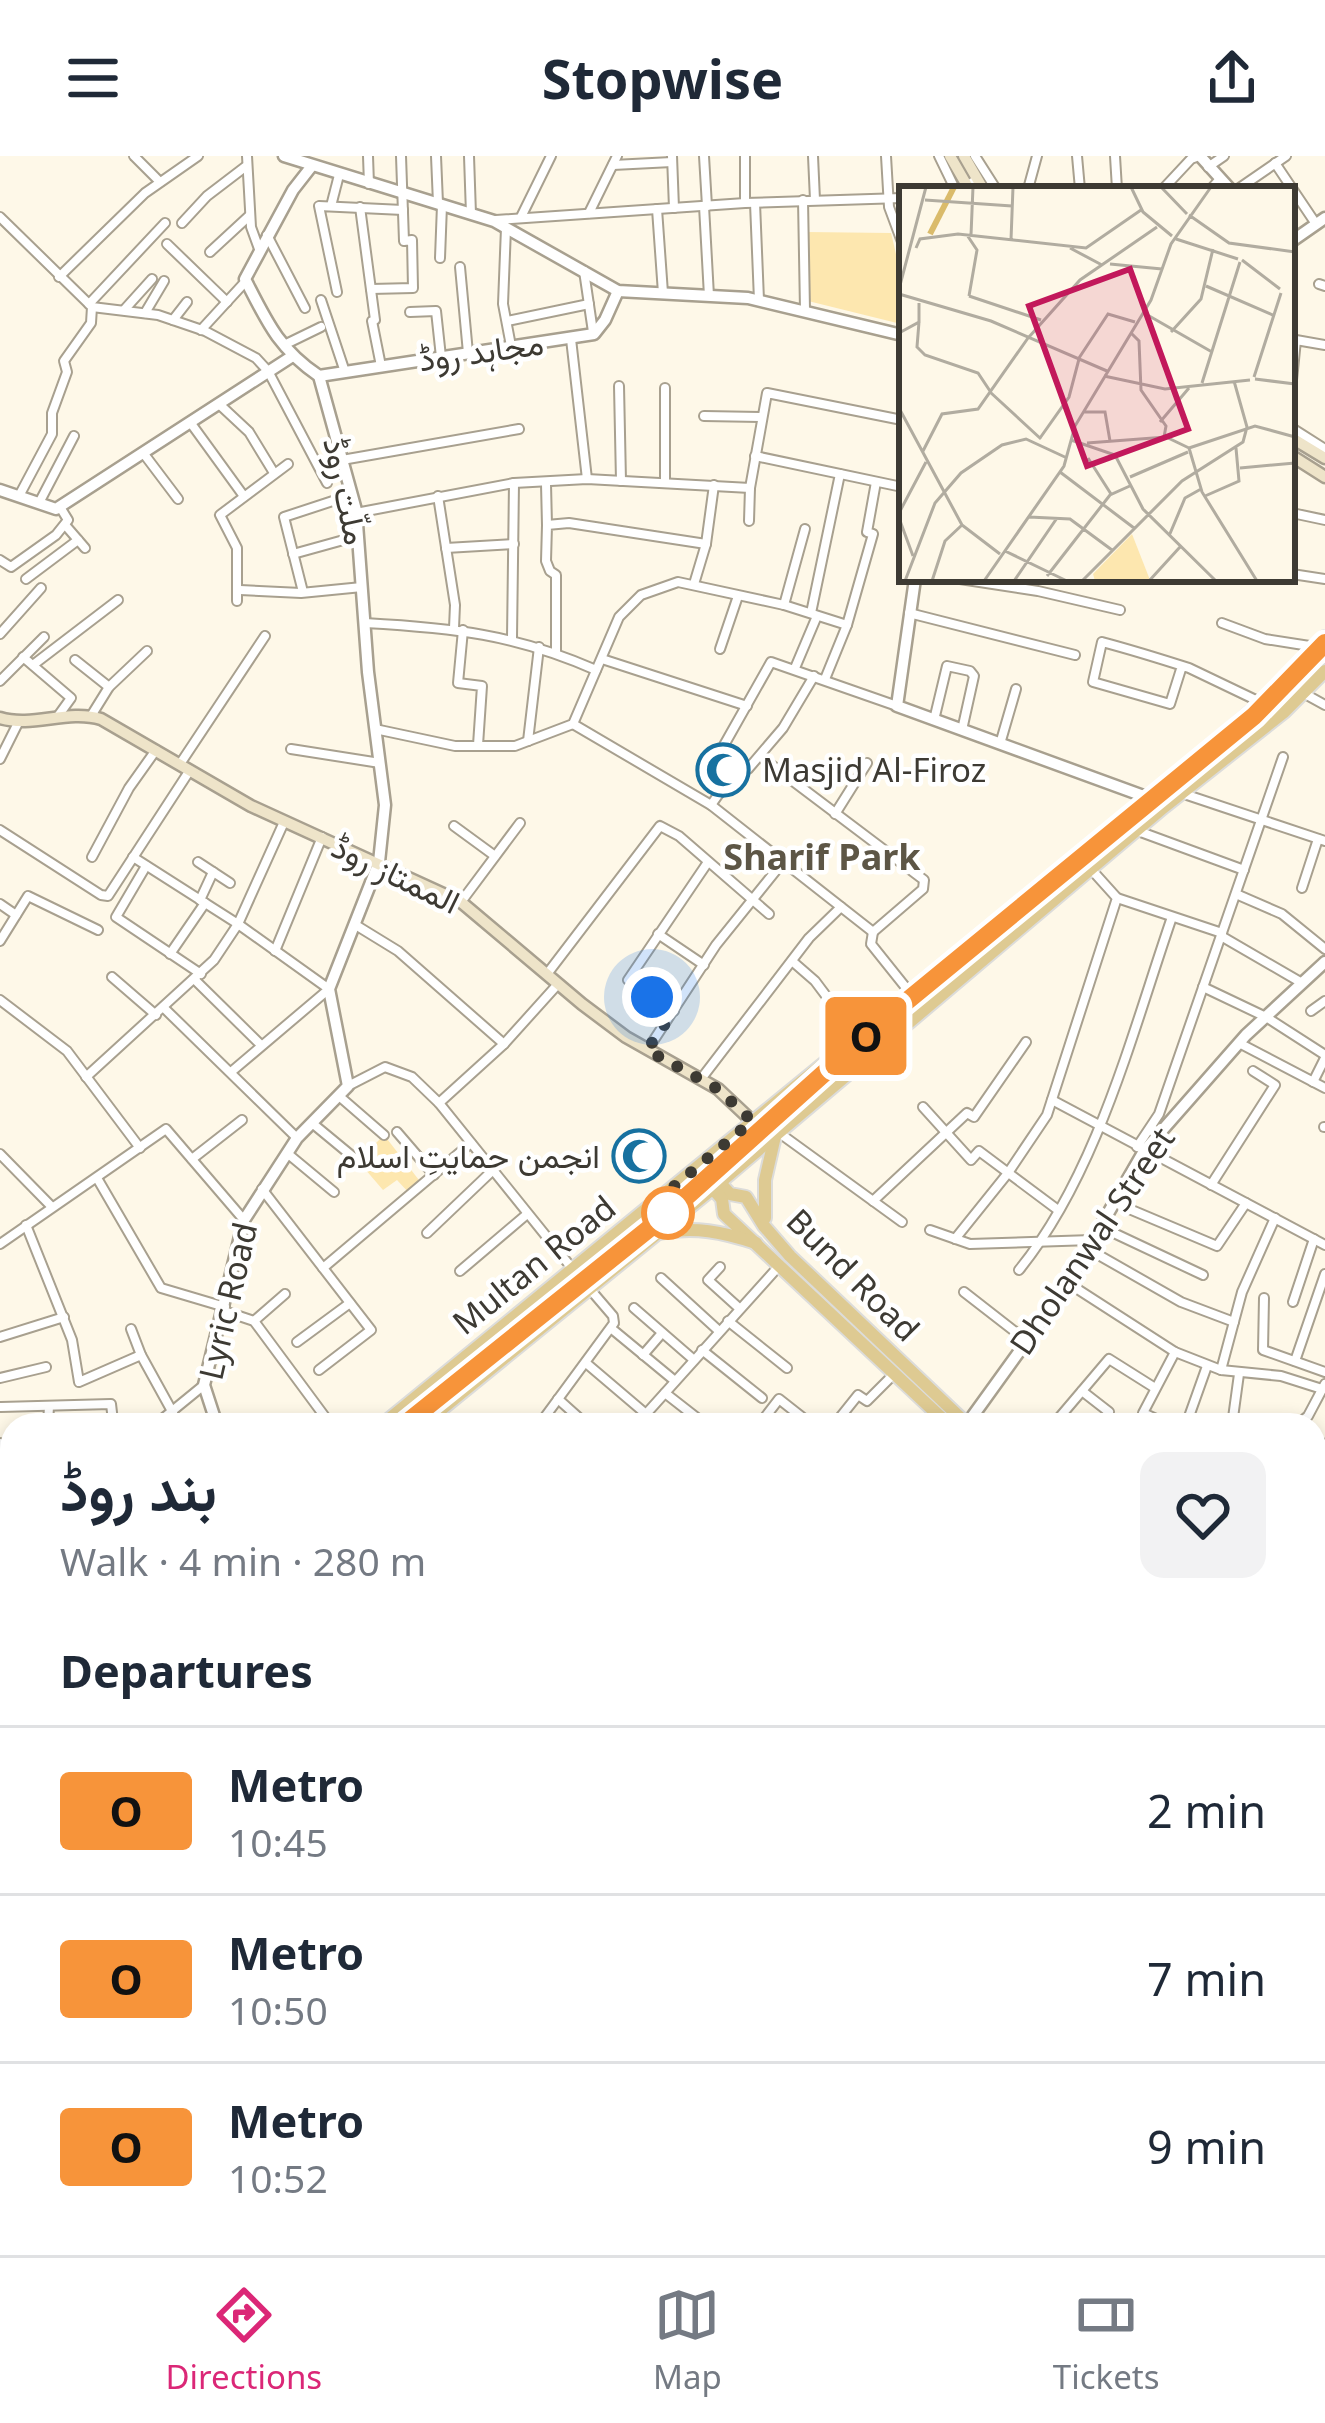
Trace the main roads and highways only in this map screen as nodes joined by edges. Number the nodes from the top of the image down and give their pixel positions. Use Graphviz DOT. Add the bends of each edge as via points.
graph roads {
  1 [pos="950,156"];
  2 [pos="964,156"];
  3 [pos="968,186"];
  4 [pos="969,186"];
  5 [pos="1295,439"];
  6 [pos="1325,453"];
  7 [pos="1295,458"];
  8 [pos="1325,477"];
  9 [pos="1321,642"];
  10 [pos="1325,670"];
  11 [pos="0,718"];
  12 [pos="752,1121"];
  13 [pos="777,1131"];
  14 [pos="699,1167"];
  15 [pos="716,1186"];
  16 [pos="764,1226"];
  17 [pos="658,1234"];
  18 [pos="758,1244"];
  19 [pos="937,1405"];
  20 [pos="396,1413"];
  21 [pos="437,1413"];
  22 [pos="942,1413"];
  23 [pos="949,1413"];
  1 -- 3 [label="main road"];
  2 -- 4 [label="main road"];
  5 -- 6 [label="main road"];
  7 -- 8 [label="main road"];
  9 -- 12 [label="main road, Multan Road" via="1305,665 1149,798"];
  10 -- 13 [label="main road, Multan Road"];
  11 -- 12 [label="main road, الممتاز روڈ" via="18,724 91,716 284,823 461,902 558,984"];
  12 -- 14 [label="main road, Multan Road"];
  13 -- 15 [label="main road, Multan Road"];
  13 -- 16 [label="main road"];
  14 -- 15 [label="main road, Bund Road"];
  14 -- 20 [label="main road, Multan Road"];
  15 -- 16 [label="main road, Bund Road" via="746,1197"];
  15 -- 17 [label="main road, Multan Road"];
  15 -- 18 [label="main road, Bund Road" via="724,1214"];
  16 -- 19 [label="main road, Bund Road"];
  17 -- 18 [label="main road" via="708,1230"];
  17 -- 21 [label="main road, Multan Road"];
  18 -- 19 [label="main road, Bund Road"];
  19 -- 22 [label="main road, Bund Road"];
  19 -- 23 [label="main road, Bund Road"];
}
